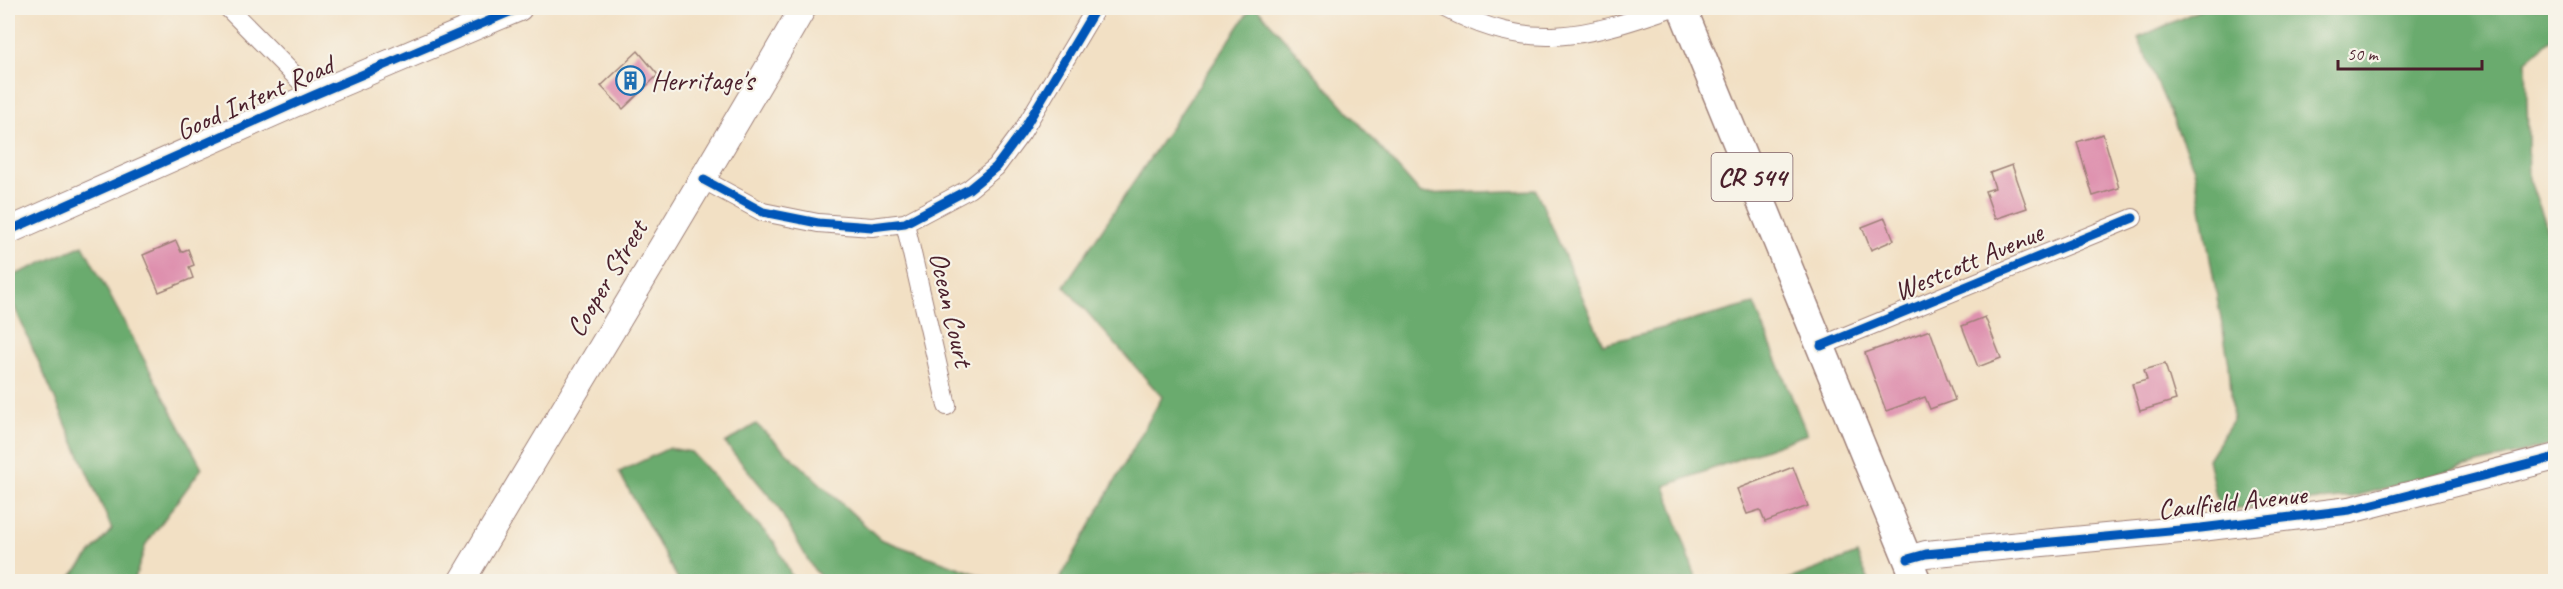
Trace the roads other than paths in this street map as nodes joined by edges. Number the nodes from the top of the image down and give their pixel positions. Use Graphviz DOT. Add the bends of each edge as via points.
graph roads {
  1 [pos="228,8"];
  2 [pos="519,8"];
  3 [pos="803,8"];
  4 [pos="1096,8"];
  5 [pos="1446,8"];
  6 [pos="1670,8"];
  7 [pos="1682,8"];
  8 [pos="314,94"];
  9 [pos="704,180"];
  10 [pos="2133,218"];
  11 [pos="906,223"];
  12 [pos="8,231"];
  13 [pos="1821,346"];
  14 [pos="947,406"];
  15 [pos="2556,458"];
  16 [pos="1913,570"];
  17 [pos="461,582"];
  1 -- 8 [label="street"];
  2 -- 8 [label="main road, Good Intent Road"];
  3 -- 9 [label="main road, Cooper Street"];
  4 -- 11 [label="street" via="1022,132 996,167 969,189"];
  5 -- 6 [label="street" via="1501,31 1539,35 1604,30"];
  7 -- 13 [label="main road, CR 544"];
  8 -- 12 [label="main road, Good Intent Road"];
  9 -- 11 [label="street" via="763,212 840,225"];
  9 -- 17 [label="main road, Cooper Street"];
  10 -- 13 [label="street, Westcott Avenue"];
  11 -- 14 [label="street, Ocean Court"];
  13 -- 16 [label="main road, CR 544"];
  15 -- 16 [label="main road, Caulfield Avenue" via="2350,510 1926,554"];
}
